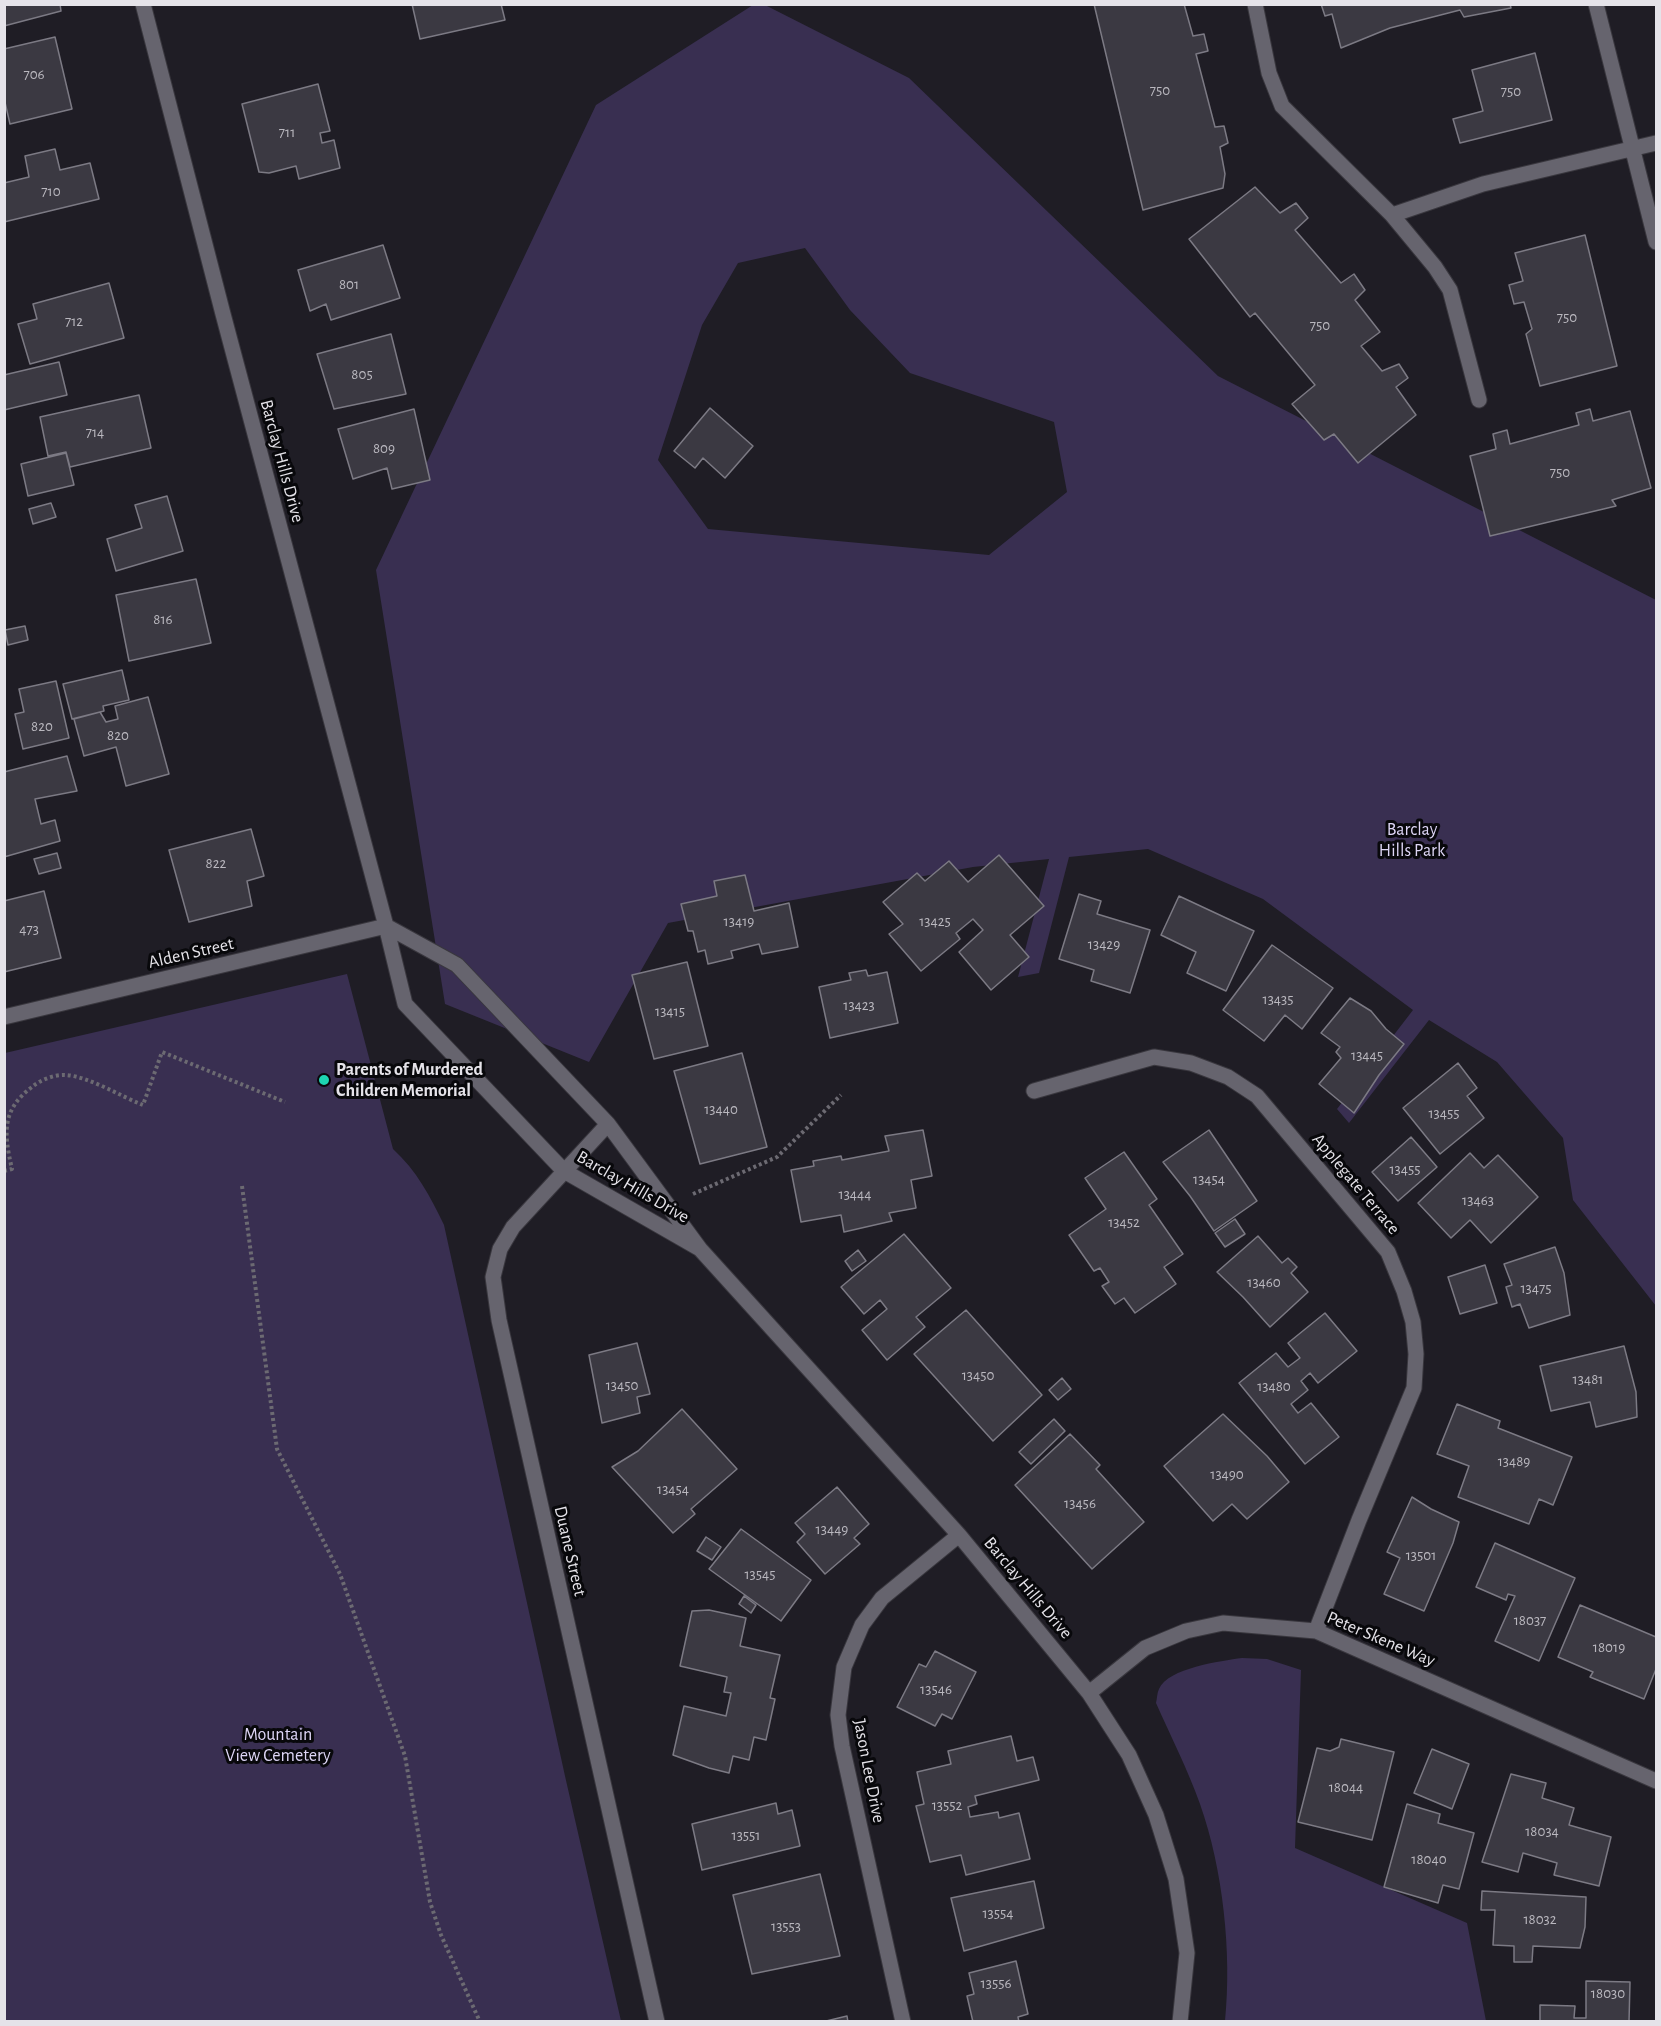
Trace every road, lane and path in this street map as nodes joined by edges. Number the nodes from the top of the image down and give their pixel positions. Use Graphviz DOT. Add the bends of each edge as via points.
graph roads {
  1 [pos="142,4"];
  2 [pos="1255,4"];
  3 [pos="1596,4"];
  4 [pos="1656,143"];
  5 [pos="1633,148"];
  6 [pos="1392,215"];
  7 [pos="1656,242"];
  8 [pos="1479,400"];
  9 [pos="386,926"];
  10 [pos="4,1017"];
  11 [pos="1034,1091"];
  12 [pos="841,1095"];
  13 [pos="285,1102"];
  14 [pos="608,1124"];
  15 [pos="4,1171"];
  16 [pos="564,1171"];
  17 [pos="242,1186"];
  18 [pos="668,1206"];
  19 [pos="700,1249"];
  20 [pos="959,1535"];
  21 [pos="1316,1631"];
  22 [pos="1089,1693"];
  23 [pos="1656,1781"];
  24 [pos="480,2022"];
  25 [pos="657,2022"];
  26 [pos="903,2022"];
  27 [pos="1180,2022"];
  1 -- 9 [label="street, Barclay Hills Drive"];
  2 -- 6 [label="street" via="1269,73 1282,106"];
  3 -- 5 [label="street"];
  4 -- 5 [label="street"];
  5 -- 6 [label="street" via="1483,184"];
  5 -- 7 [label="street"];
  6 -- 8 [label="street" via="1450,290"];
  9 -- 10 [label="street, Alden Street"];
  9 -- 14 [label="street, Barclay Hills Drive" via="457,965"];
  9 -- 16 [label="street, Barclay Hills Drive" via="405,1004"];
  11 -- 21 [label="street, Applegate Terrace" via="1155,1057 1191,1063 1228,1077 1257,1096 1388,1252 1413,1323 1414,1388"];
  12 -- 18 [label="path" via="777,1157"];
  13 -- 15 [label="path" via="162,1052 143,1105 65,1075 39,1081 20,1096 8,1115 5,1141 12,1169"];
  14 -- 16 [label="street, Duane Street"];
  14 -- 18 [label="street, Barclay Hills Drive"];
  16 -- 19 [label="street, Barclay Hills Drive"];
  16 -- 25 [label="street, Duane Street" via="513,1227 500,1249 493,1277 501,1332"];
  17 -- 24 [label="path" via="277,1449 340,1574 405,1756 430,1902"];
  18 -- 19 [label="street, Barclay Hills Drive"];
  19 -- 20 [label="street, Barclay Hills Drive"];
  20 -- 22 [label="street, Barclay Hills Drive"];
  20 -- 26 [label="street, Jason Lee Drive" via="882,1598 862,1625 844,1667 838,1715"];
  21 -- 22 [label="street, Peter Skene Way" via="1223,1623 1186,1631 1145,1648"];
  21 -- 23 [label="street, Peter Skene Way"];
  22 -- 27 [label="street, Barclay Hills Drive" via="1129,1755 1156,1815 1176,1879 1187,1953"];
}
